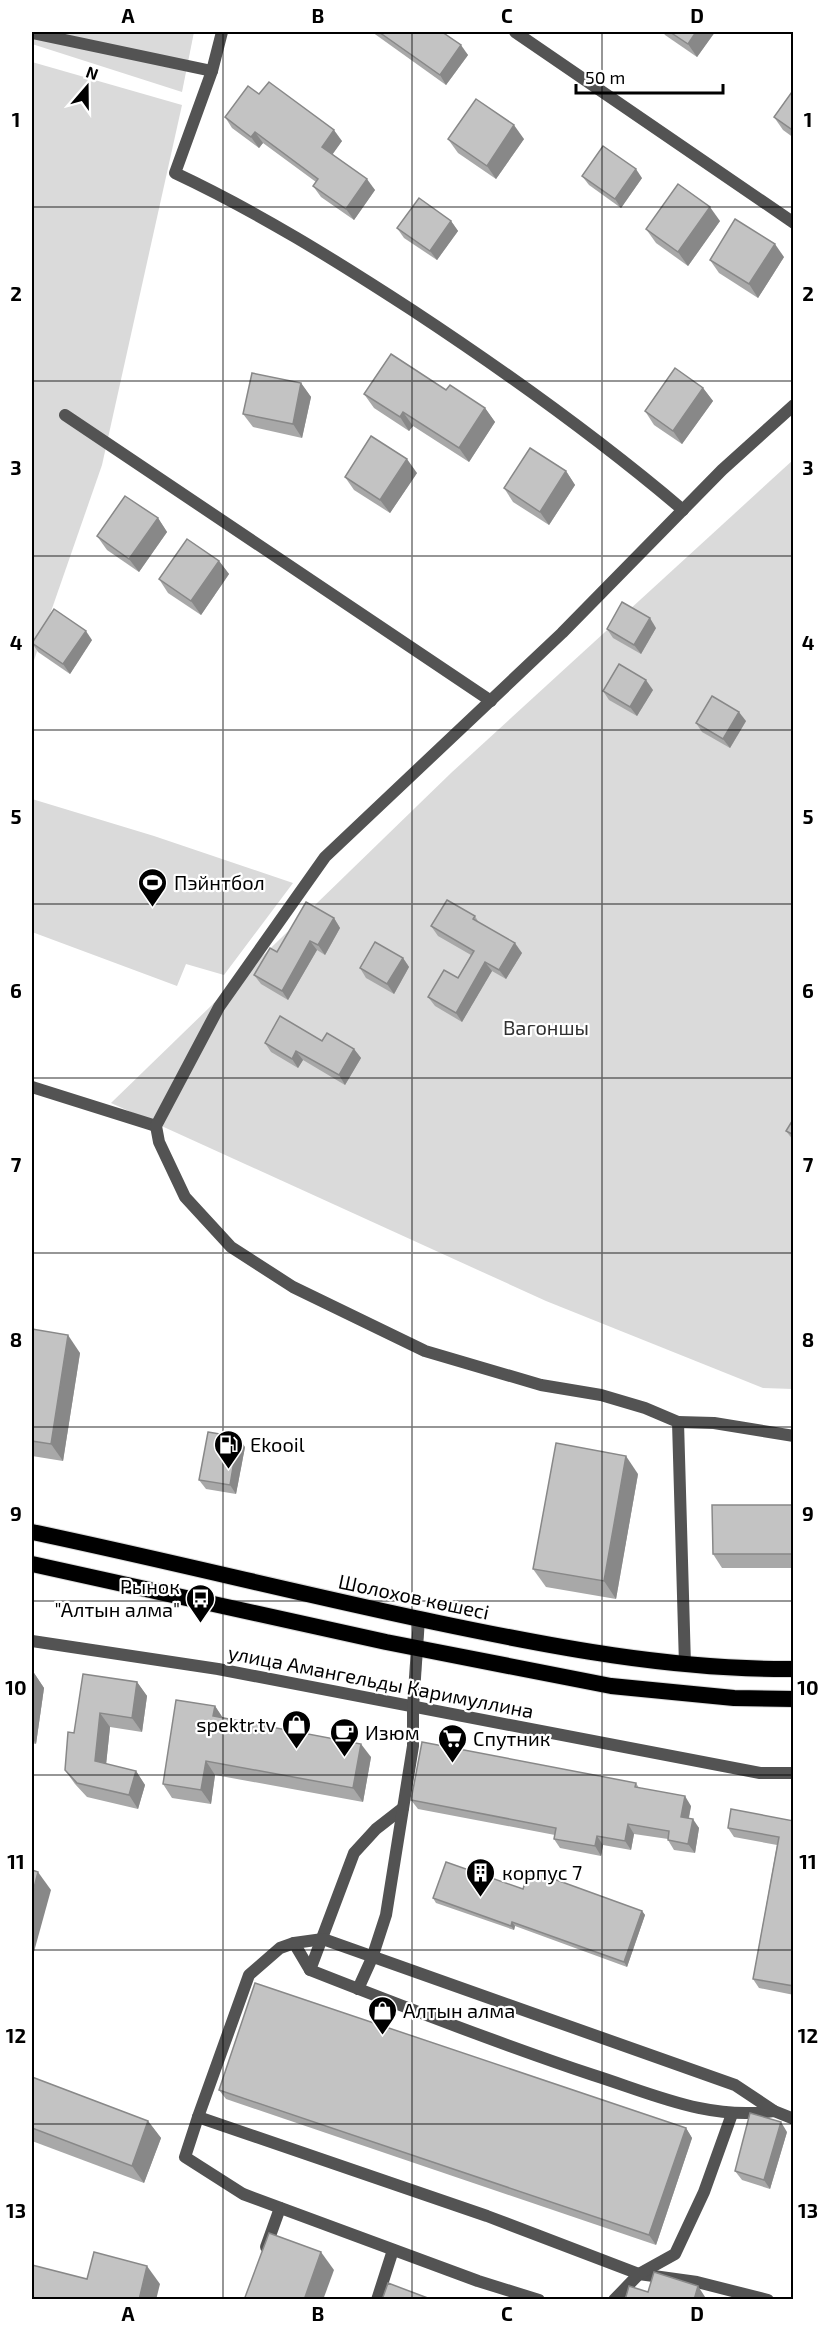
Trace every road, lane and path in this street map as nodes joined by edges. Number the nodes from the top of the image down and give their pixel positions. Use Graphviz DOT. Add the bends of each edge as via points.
graph roads {
  1 [pos="222,32"];
  2 [pos="515,32"];
  3 [pos="32,33"];
  4 [pos="532,36"];
  5 [pos="212,71"];
  6 [pos="794,223"];
  7 [pos="794,405"];
  8 [pos="65,415"];
  9 [pos="683,510"];
  10 [pos="491,700"];
  11 [pos="32,1087"];
  12 [pos="156,1126"];
  13 [pos="678,1422"];
  14 [pos="794,1436"];
  15 [pos="32,1532"];
  16 [pos="32,1564"];
  17 [pos="419,1619"];
  18 [pos="32,1641"];
  19 [pos="418,1648"];
  20 [pos="686,1665"];
  21 [pos="794,1668"];
  22 [pos="794,1698"];
  23 [pos="413,1707"];
  24 [pos="794,1773"];
  25 [pos="403,1808"];
  26 [pos="323,1939"];
  27 [pos="294,1942"];
  28 [pos="372,1958"];
  29 [pos="310,1970"];
  30 [pos="358,1989"];
  31 [pos="774,2111"];
  32 [pos="732,2114"];
  33 [pos="198,2117"];
  34 [pos="794,2118"];
  35 [pos="280,2208"];
  36 [pos="393,2250"];
  37 [pos="262,2259"];
  38 [pos="639,2274"];
  39 [pos="377,2300"];
  40 [pos="539,2300"];
  41 [pos="614,2300"];
  42 [pos="768,2300"];
  1 -- 5 [label="street"];
  2 -- 4 [label="street"];
  3 -- 5 [label="street"];
  4 -- 6 [label="street"];
  5 -- 9 [label="street" via="175,172 285,230 450,335 560,412"];
  7 -- 9 [label="street"];
  8 -- 10 [label="street"];
  9 -- 10 [label="street"];
  10 -- 12 [label="street" via="326,857 219,1007"];
  11 -- 12 [label="street"];
  12 -- 13 [label="street" via="159,1142 185,1197 231,1247 293,1287 424,1351 542,1385 601,1395"];
  13 -- 14 [label="street" via="714,1423"];
  13 -- 20 [label="street"];
  15 -- 17 [label="highway, Шолохов көшесі"];
  16 -- 19 [label="highway"];
  17 -- 19 [label="street"];
  17 -- 20 [label="highway, Шолохов көшесі" via="607,1656"];
  18 -- 23 [label="street, улица Амангельды Каримуллина" via="218,1669"];
  19 -- 22 [label="highway" via="611,1686 734,1698"];
  19 -- 23 [label="street"];
  20 -- 21 [label="highway, Шолохов көшесі"];
  23 -- 24 [label="street, улица Амангельды Каримуллина" via="760,1773"];
  23 -- 25 [label="street" via="414,1746"];
  25 -- 26 [label="street" via="376,1828 354,1853"];
  25 -- 28 [label="street" via="386,1915"];
  26 -- 27 [label="street"];
  26 -- 28 [label="street"];
  26 -- 29 [label="street"];
  27 -- 29 [label="street"];
  27 -- 33 [label="street" via="280,1948 249,1975"];
  28 -- 30 [label="street"];
  28 -- 31 [label="street" via="735,2085"];
  29 -- 30 [label="street"];
  30 -- 32 [label="street" via="533,2055 699,2109"];
  31 -- 32 [label="street"];
  31 -- 34 [label="street"];
  32 -- 38 [label="street" via="704,2192 675,2254"];
  33 -- 35 [label="street" via="185,2157 243,2194"];
  33 -- 38 [label="street" via="487,2216"];
  35 -- 36 [label="street"];
  35 -- 37 [label="street"];
  36 -- 39 [label="street"];
  36 -- 40 [label="street"];
  38 -- 41 [label="street"];
  38 -- 42 [label="street" via="697,2282"];
}
